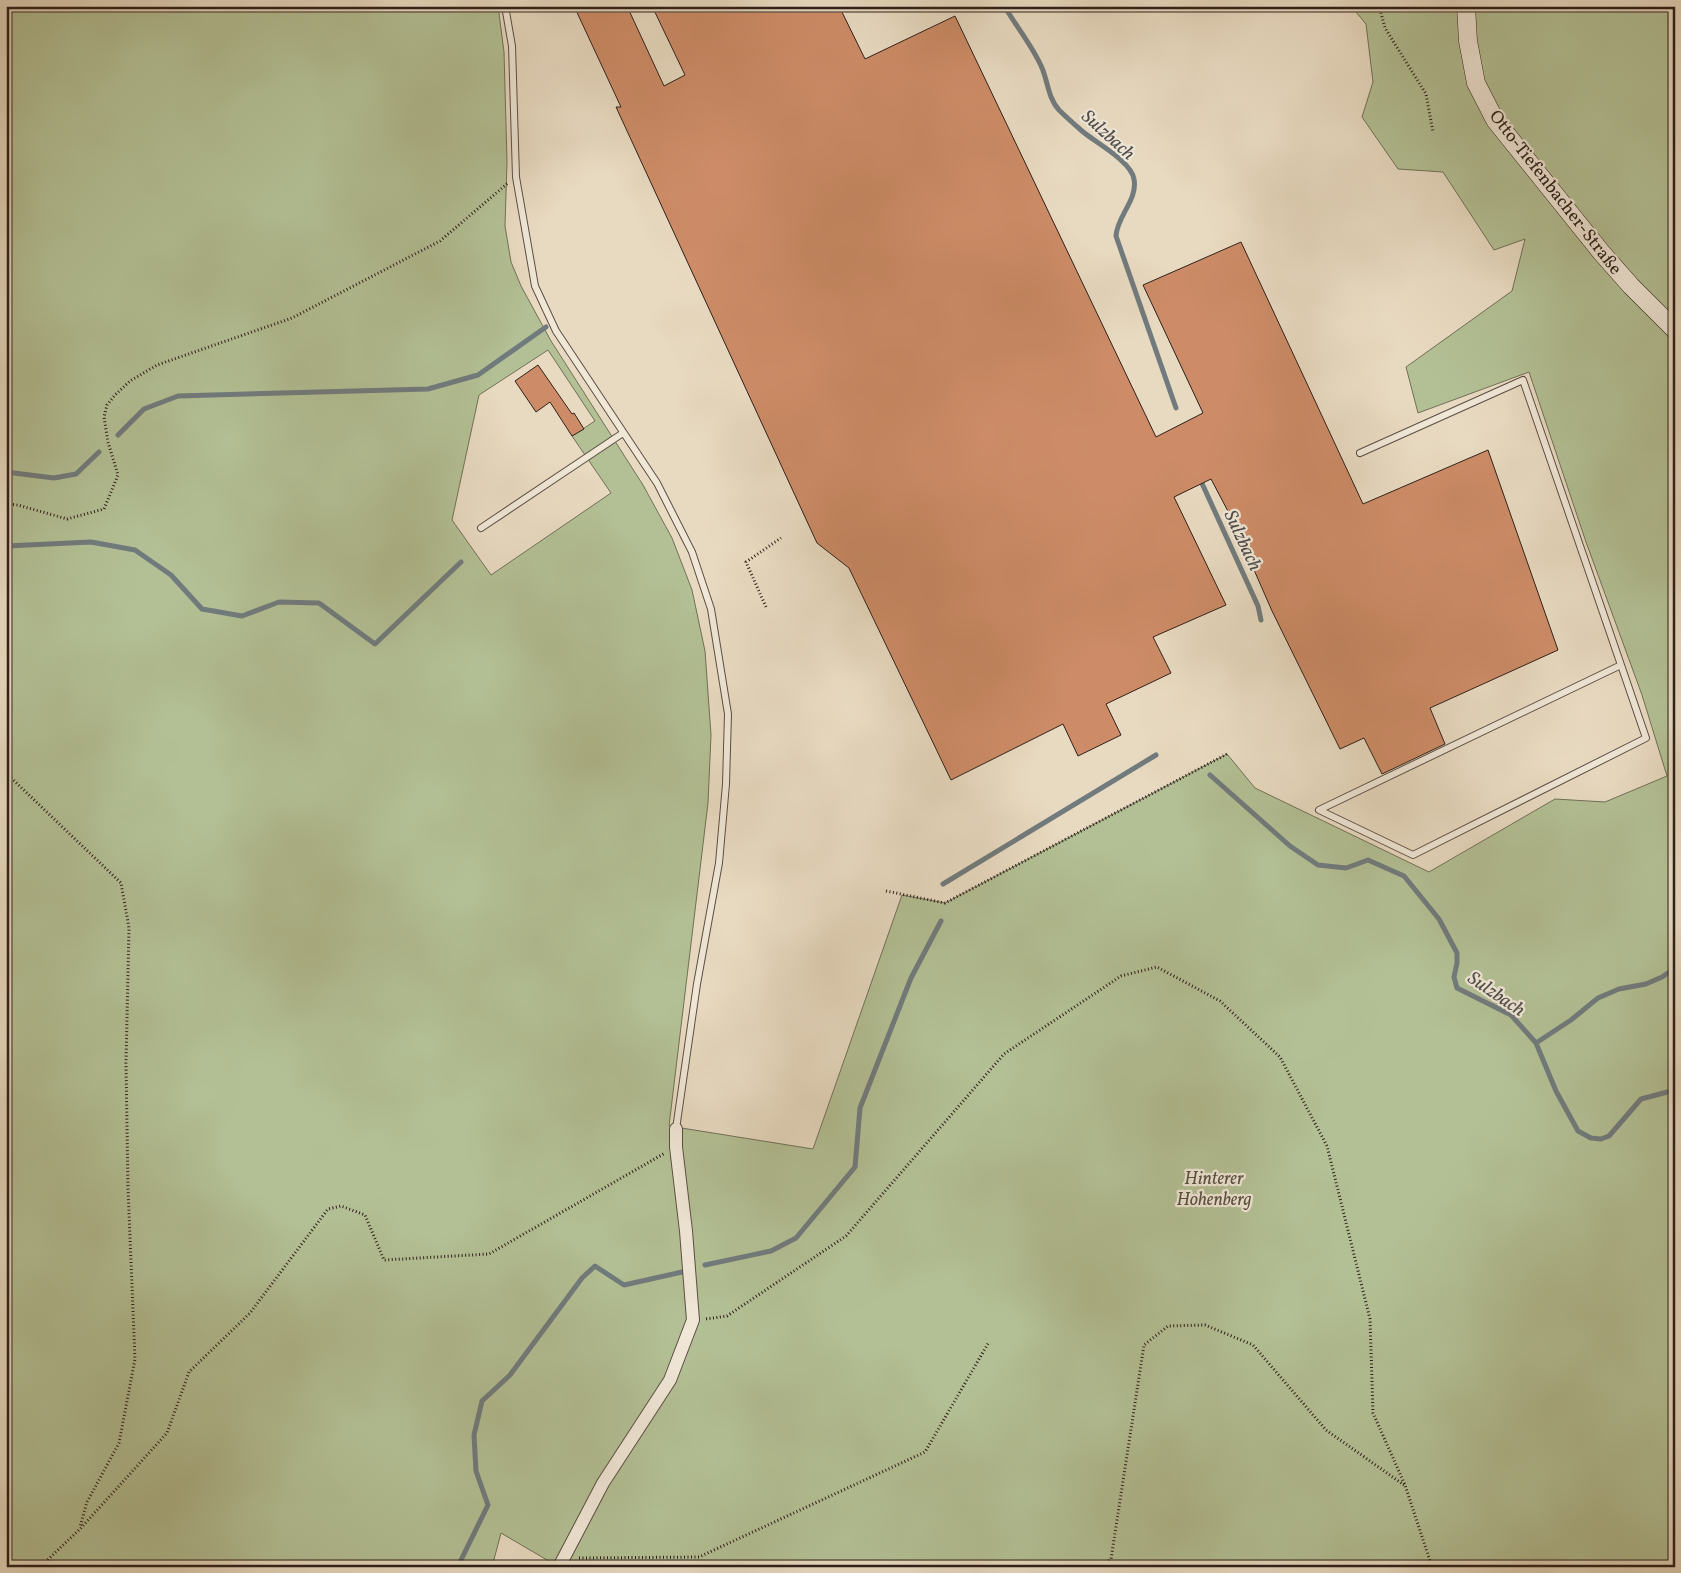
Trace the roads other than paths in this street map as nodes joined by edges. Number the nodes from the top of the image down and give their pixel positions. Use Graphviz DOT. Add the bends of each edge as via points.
graph roads {
  1 [pos="505,6"];
  2 [pos="1466,6"];
  3 [pos="1675,330"];
  4 [pos="623,433"];
  5 [pos="1360,453"];
  6 [pos="481,528"];
  7 [pos="1621,665"];
  8 [pos="676,1130"];
  9 [pos="561,1562"];
  1 -- 4 [label="lane" via="512,46 516,177 535,286 556,331"];
  2 -- 3 [label="street, Otto-Tiefenbacher-Straße" via="1476,84 1494,120 1607,259"];
  4 -- 6 [label="lane"];
  4 -- 8 [label="lane" via="657,483 692,552 711,609 728,714 726,784 718,863"];
  5 -- 7 [label="lane" via="1523,380"];
  7 -- 7 [label="lane" via="1646,738 1413,855 1318,810"];
  8 -- 9 [label="street" via="693,1320 670,1380 603,1483"];
}
